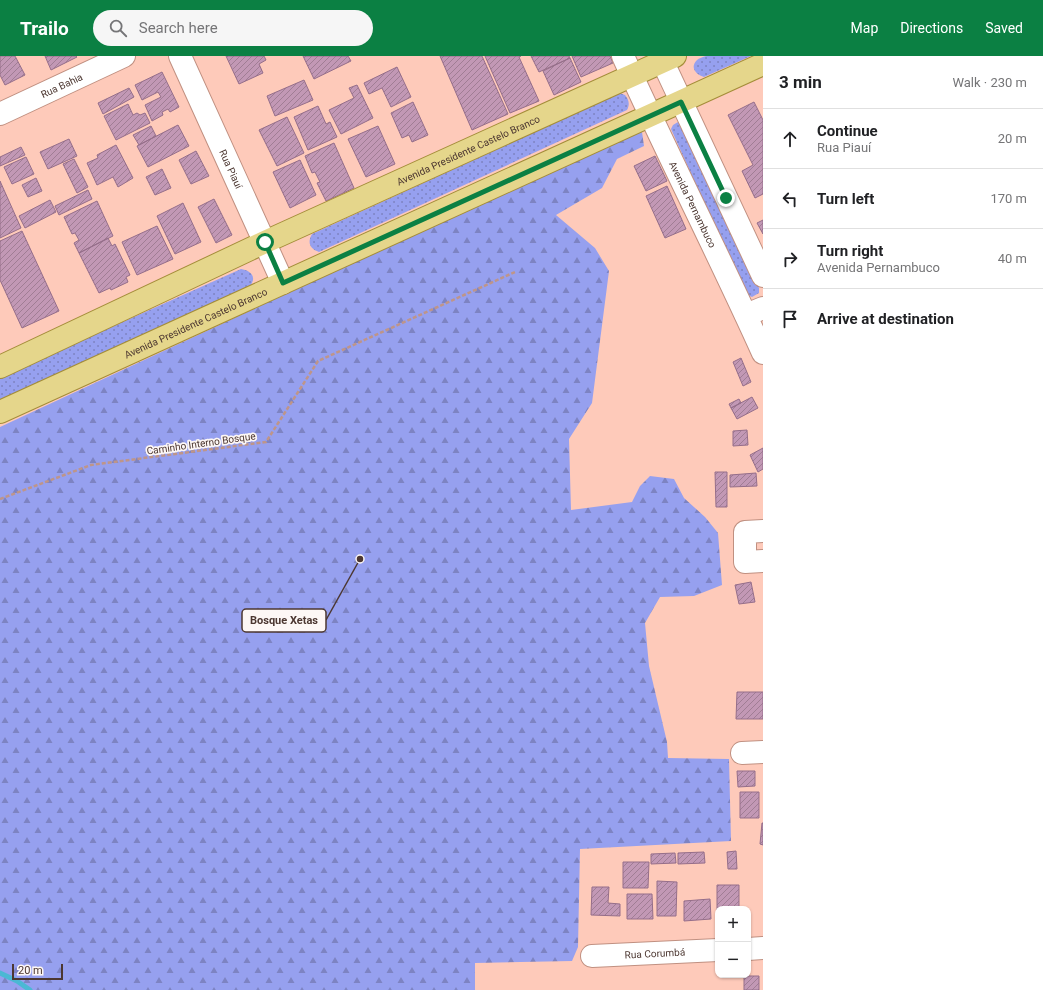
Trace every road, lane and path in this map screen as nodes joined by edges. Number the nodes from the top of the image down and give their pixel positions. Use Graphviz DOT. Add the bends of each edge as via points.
graph roads {
  1 [pos="124,56"];
  2 [pos="180,56"];
  3 [pos="622,56"];
  4 [pos="666,58"];
  5 [pos="763,64"];
  6 [pos="632,76"];
  7 [pos="681,102"];
  8 [pos="0,114"];
  9 [pos="650,116"];
  10 [pos="726,198"];
  11 [pos="697,213"];
  12 [pos="265,242"];
  13 [pos="515,272"];
  14 [pos="763,276"];
  15 [pos="283,283"];
  16 [pos="755,312"];
  17 [pos="763,352"];
  18 [pos="0,367"];
  19 [pos="0,412"];
  20 [pos="0,498"];
  21 [pos="763,531"];
  22 [pos="763,562"];
  23 [pos="763,752"];
  24 [pos="742,753"];
  25 [pos="751,948"];
  26 [pos="763,948"];
  27 [pos="715,950"];
  28 [pos="592,956"];
  1 -- 8 [label="street, Rua Bahia"];
  2 -- 12 [label="street, Rua Piauí"];
  3 -- 6 [label="street, Avenida Pernambuco"];
  4 -- 6 [label="main road, Avenida Presidente Castelo Branco"];
  4 -- 7 [label="street"];
  5 -- 7 [label="main road, Avenida Presidente Castelo Branco"];
  6 -- 9 [label="street, Avenida Pernambuco"];
  6 -- 12 [label="main road, Avenida Presidente Castelo Branco"];
  7 -- 9 [label="main road, Avenida Presidente Castelo Branco"];
  7 -- 10 [label="street"];
  9 -- 11 [label="street, Avenida Pernambuco"];
  9 -- 15 [label="main road, Avenida Presidente Castelo Branco"];
  10 -- 11 [label="street"];
  10 -- 14 [label="street"];
  11 -- 16 [label="street, Avenida Pernambuco"];
  12 -- 15 [label="street, Rua Piauí"];
  12 -- 18 [label="main road, Avenida Presidente Castelo Branco"];
  13 -- 20 [label="path, Caminho Interno Bosque" via="318,361 266,442 91,465"];
  15 -- 19 [label="main road, Avenida Presidente Castelo Branco"];
  16 -- 17 [label="street, Avenida Pernambuco"];
  21 -- 22 [label="street" via="745,532 745,562"];
  23 -- 24 [label="street"];
  25 -- 26 [label="street"];
  27 -- 28 [label="street, Rua Corumbá"];
}
